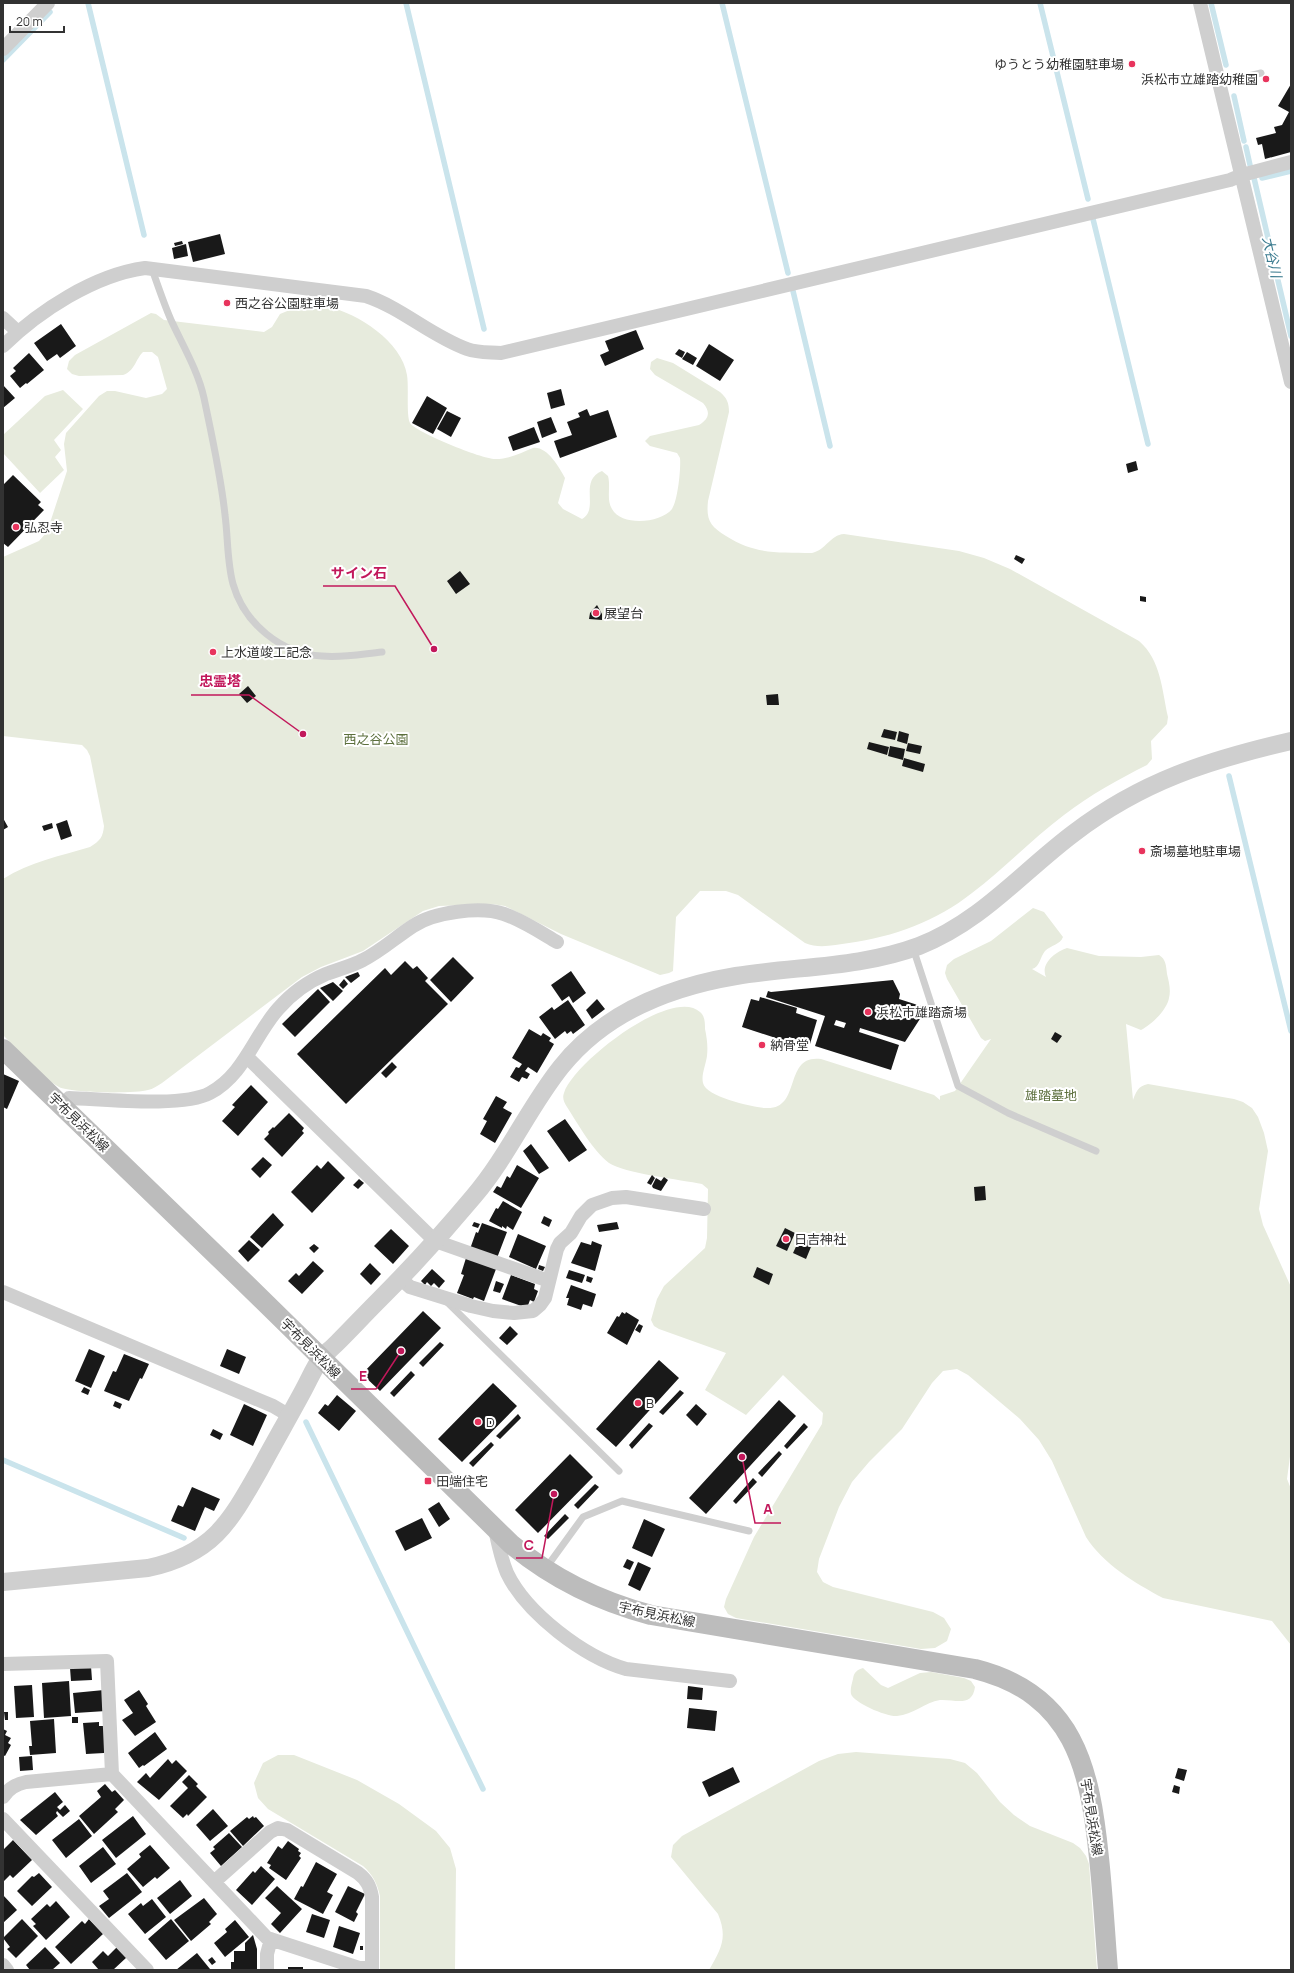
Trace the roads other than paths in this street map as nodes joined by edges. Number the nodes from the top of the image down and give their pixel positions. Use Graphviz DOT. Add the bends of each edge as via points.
graph roads {
  1 [pos="48,3"];
  2 [pos="1200,3"];
  3 [pos="3,49"];
  4 [pos="1261,73"];
  5 [pos="1220,83"];
  6 [pos="1291,162"];
  7 [pos="1242,175"];
  8 [pos="152,269"];
  9 [pos="3,318"];
  10 [pos="18,332"];
  11 [pos="3,346"];
  12 [pos="1291,382"];
  13 [pos="382,652"];
  14 [pos="1291,741"];
  15 [pos="557,942"];
  16 [pos="912,948"];
  17 [pos="3,1049"];
  18 [pos="247,1057"];
  19 [pos="62,1106"];
  20 [pos="1096,1151"];
  21 [pos="704,1209"];
  22 [pos="435,1241"];
  23 [pos="400,1278"];
  24 [pos="549,1281"];
  25 [pos="3,1292"];
  26 [pos="442,1297"];
  27 [pos="321,1358"];
  28 [pos="290,1416"];
  29 [pos="619,1471"];
  30 [pos="495,1529"];
  31 [pos="749,1531"];
  32 [pos="545,1570"];
  33 [pos="3,1582"];
  34 [pos="3,1664"];
  35 [pos="730,1681"];
  36 [pos="112,1774"];
  37 [pos="3,1797"];
  38 [pos="3,1819"];
  39 [pos="214,1882"];
  40 [pos="271,1939"];
  41 [pos="3,1965"];
  42 [pos="372,1969"];
  43 [pos="7,1970"];
  44 [pos="148,1970"];
  45 [pos="267,1970"];
  46 [pos="1108,1970"];
  1 -- 3 [label="street"];
  2 -- 5 [label="street"];
  4 -- 5 [label="lane"];
  5 -- 7 [label="street"];
  6 -- 7 [label="street"];
  7 -- 8 [label="street" via="1230,180 501,353 468,349 387,304 366,296"];
  7 -- 12 [label="street"];
  8 -- 10 [label="street" via="132,270 72,294"];
  8 -- 13 [label="lane" via="170,318 192,363 203,396 217,461 231,573 248,615 273,639 304,653 337,656"];
  9 -- 10 [label="street"];
  10 -- 11 [label="street"];
  14 -- 16 [label="street" via="1212,761 1176,774 1135,794 1077,830 982,911 944,935"];
  15 -- 18 [label="street" via="503,913 441,913 426,918 367,958 325,975 290,996"];
  16 -- 20 [label="lane" via="958,1086 1008,1113"];
  16 -- 22 [label="street" via="857,962 727,978 672,992 632,1008 594,1034 562,1066 487,1181"];
  17 -- 19 [label="main road, 宇布見浜松線"];
  18 -- 19 [label="street" via="222,1086 198,1098 177,1101 69,1098"];
  18 -- 22 [label="street"];
  19 -- 27 [label="main road, 宇布見浜松線"];
  21 -- 24 [label="street" via="626,1197 612,1198 592,1205 560,1243"];
  22 -- 23 [label="street"];
  22 -- 24 [label="street"];
  23 -- 26 [label="street" via="410,1287"];
  23 -- 27 [label="street"];
  24 -- 26 [label="street" via="545,1298 533,1311 482,1309"];
  25 -- 28 [label="street" via="273,1406"];
  26 -- 29 [label="lane"];
  27 -- 28 [label="street"];
  27 -- 30 [label="main road, 宇布見浜松線"];
  28 -- 33 [label="street" via="229,1520 219,1533 194,1552 148,1568"];
  30 -- 32 [label="main road, 宇布見浜松線"];
  30 -- 35 [label="street" via="502,1559 515,1587 535,1610 586,1652 626,1669"];
  31 -- 32 [label="lane" via="622,1501 583,1517"];
  32 -- 46 [label="main road, 宇布見浜松線" via="585,1593 651,1615 975,1669 1005,1678 1031,1693 1043,1703 1072,1738 1084,1767 1096,1823"];
  34 -- 36 [label="street" via="107,1661"];
  36 -- 37 [label="street" via="16,1784"];
  36 -- 39 [label="street"];
  38 -- 44 [label="street"];
  39 -- 40 [label="street" via="267,1938"];
  39 -- 42 [label="street" via="270,1832 278,1828 287,1830 358,1873 370,1887"];
  40 -- 42 [label="street" via="359,1968"];
  40 -- 45 [label="street" via="267,1954"];
  41 -- 43 [label="street"];
}
